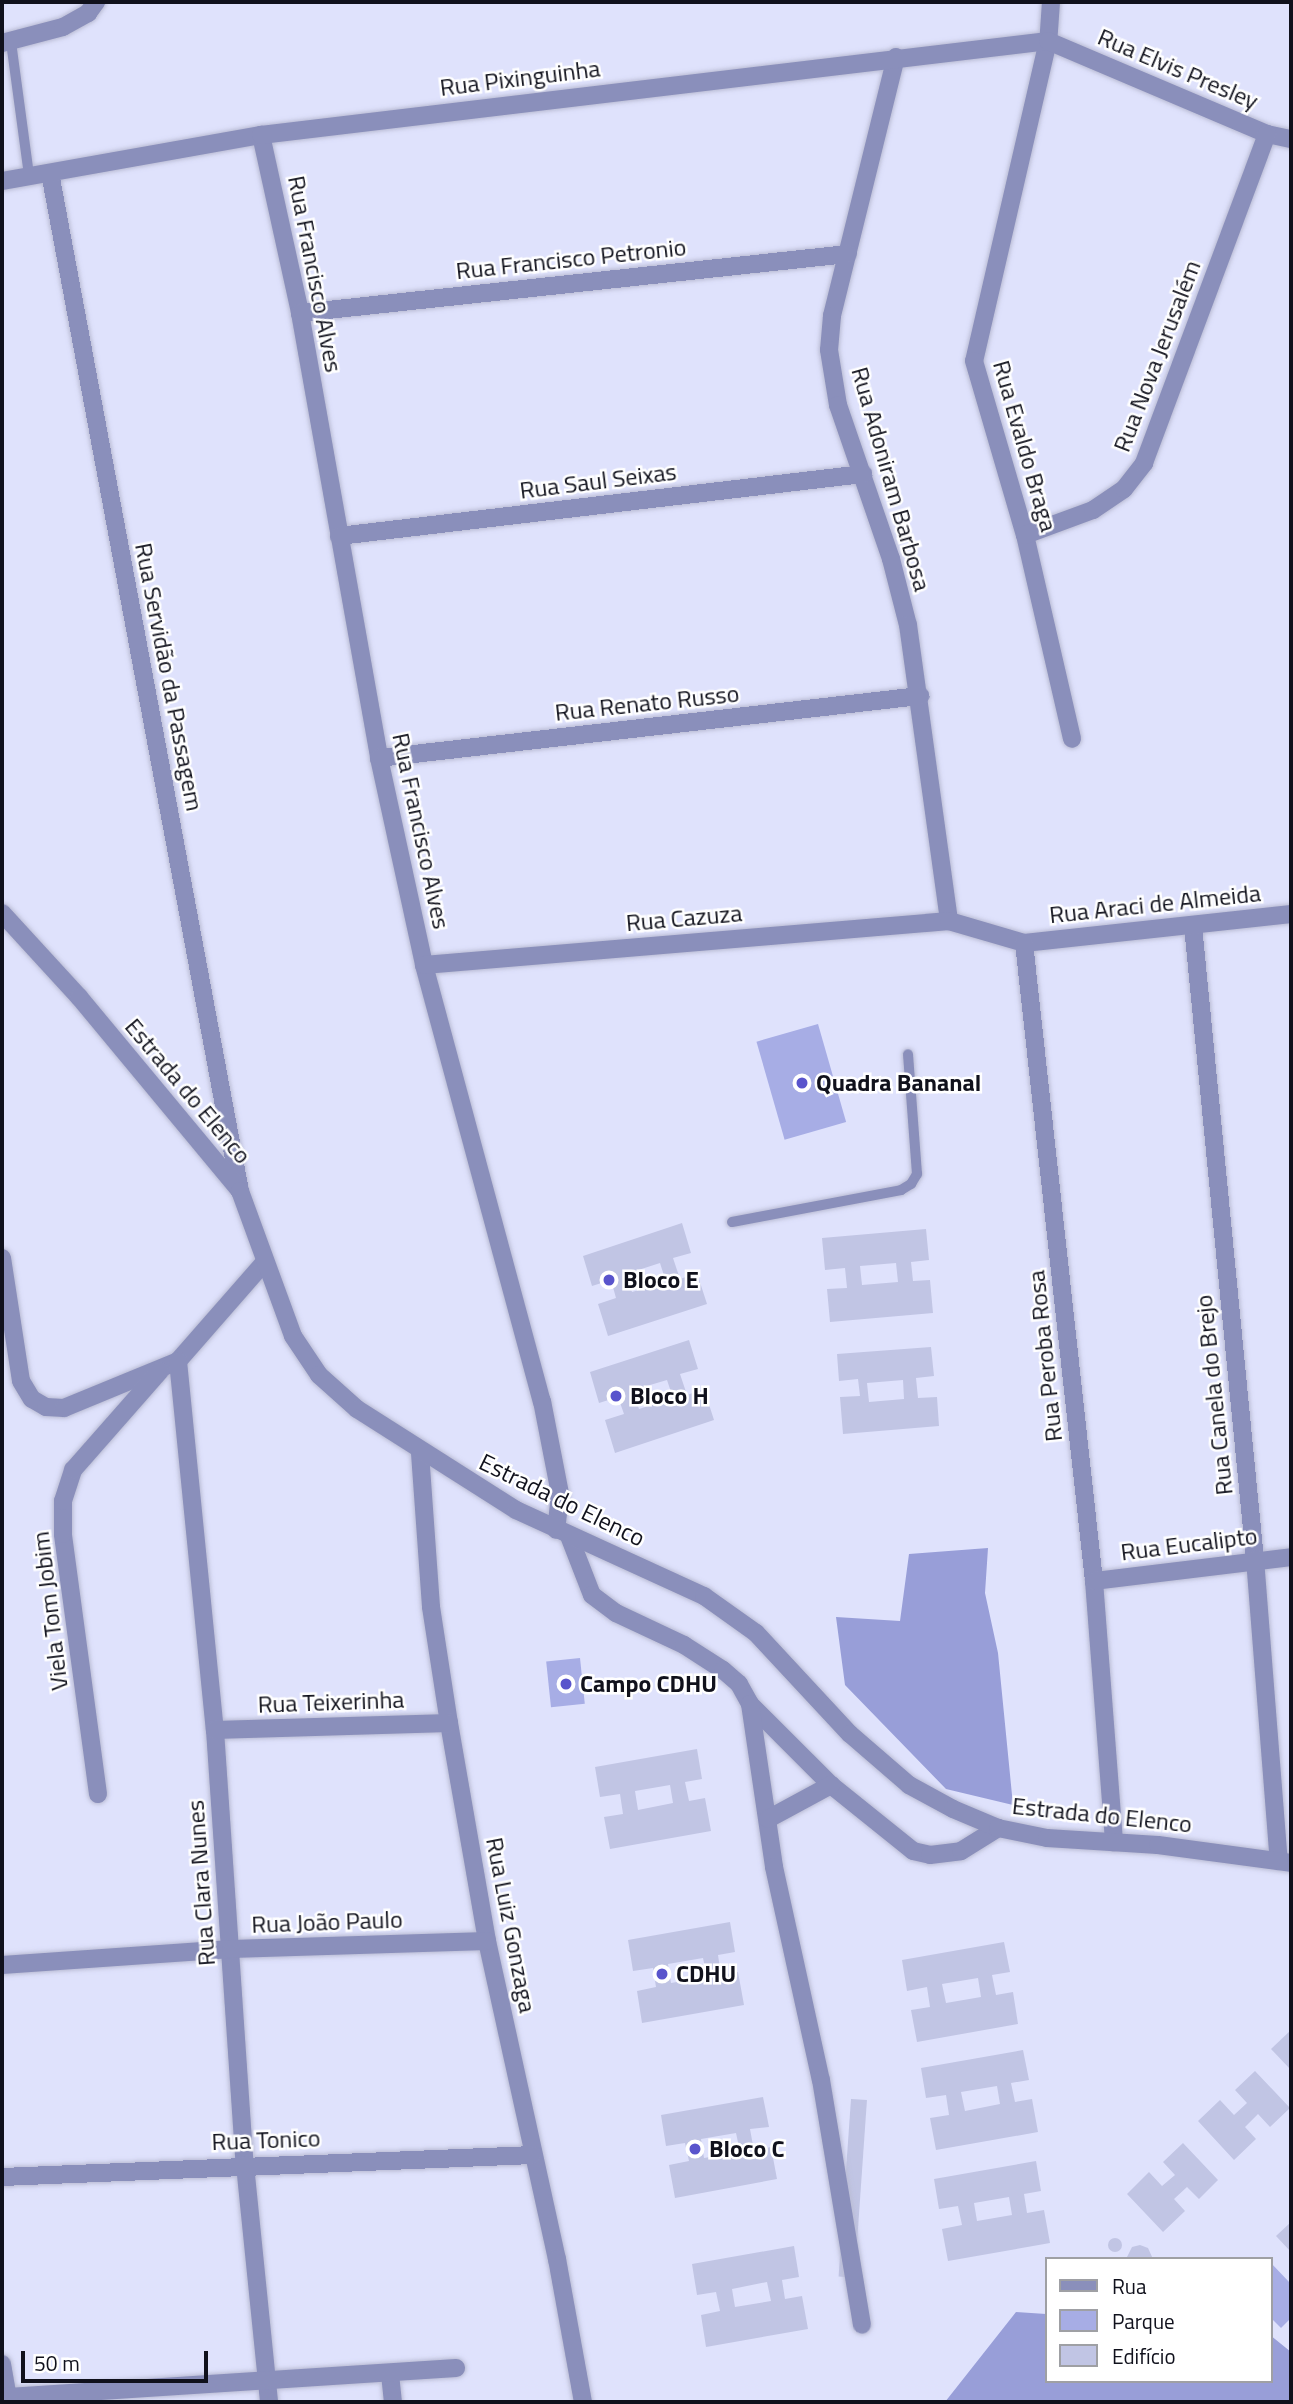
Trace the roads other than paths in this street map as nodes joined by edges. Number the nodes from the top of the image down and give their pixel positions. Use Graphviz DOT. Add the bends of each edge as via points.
graph roads {
  1 [pos="96,2"];
  2 [pos="1051,2"];
  3 [pos="1048,41"];
  4 [pos="6,42"];
  5 [pos="896,57"];
  6 [pos="1267,134"];
  7 [pos="261,135"];
  8 [pos="1291,139"];
  9 [pos="50,173"];
  10 [pos="29,176"];
  11 [pos="2,181"];
  12 [pos="848,254"];
  13 [pos="300,313"];
  14 [pos="863,474"];
  15 [pos="1025,535"];
  16 [pos="339,536"];
  17 [pos="920,696"];
  18 [pos="1072,738"];
  19 [pos="379,758"];
  20 [pos="2,913"];
  21 [pos="1291,914"];
  22 [pos="949,920"];
  23 [pos="1194,926"];
  24 [pos="1024,943"];
  25 [pos="424,965"];
  26 [pos="908,1054"];
  27 [pos="240,1191"];
  28 [pos="732,1222"];
  29 [pos="2,1258"];
  30 [pos="263,1264"];
  31 [pos="178,1361"];
  32 [pos="160,1371"];
  33 [pos="420,1453"];
  34 [pos="563,1533"];
  35 [pos="1291,1558"];
  36 [pos="1255,1559"];
  37 [pos="1094,1581"];
  38 [pos="750,1704"];
  39 [pos="449,1723"];
  40 [pos="215,1730"];
  41 [pos="831,1785"];
  42 [pos="98,1794"];
  43 [pos="768,1819"];
  44 [pos="998,1828"];
  45 [pos="1114,1842"];
  46 [pos="1285,1862"];
  47 [pos="487,1941"];
  48 [pos="231,1949"];
  49 [pos="2,1965"];
  50 [pos="533,2155"];
  51 [pos="245,2165"];
  52 [pos="2,2177"];
  53 [pos="862,2325"];
  54 [pos="2,2364"];
  55 [pos="456,2368"];
  56 [pos="390,2374"];
  57 [pos="267,2380"];
  58 [pos="9,2400"];
  59 [pos="269,2402"];
  60 [pos="394,2402"];
  61 [pos="583,2402"];
  1 -- 4 [label="street" via="88,13 63,27"];
  2 -- 3 [label="street, Rua Evaldo Braga"];
  3 -- 5 [label="street, Rua Pixinguinha"];
  3 -- 6 [label="street, Rua Elvis Presley"];
  3 -- 15 [label="street, Rua Evaldo Braga" via="974,361"];
  4 -- 10 [label="lane"];
  5 -- 7 [label="street, Rua Pixinguinha"];
  5 -- 12 [label="street, Rua Adoniram Barbosa"];
  6 -- 8 [label="street, Rua Elvis Presley"];
  6 -- 15 [label="street, Rua Nova Jerusalém" via="1144,463 1124,489 1093,510"];
  7 -- 9 [label="street, Rua Pixinguinha"];
  7 -- 13 [label="street, Rua Francisco Alves"];
  9 -- 10 [label="street, Rua Pixinguinha"];
  9 -- 27 [label="street, Rua Servidão da Passagem"];
  10 -- 11 [label="street, Rua Pixinguinha"];
  12 -- 13 [label="street, Rua Francisco Petronio"];
  12 -- 14 [label="street, Rua Adoniram Barbosa" via="832,316 829,350 838,405"];
  13 -- 16 [label="street, Rua Francisco Alves"];
  14 -- 16 [label="street, Rua Saul Seixas"];
  14 -- 17 [label="street, Rua Adoniram Barbosa" via="891,559"];
  15 -- 18 [label="street, Rua Evaldo Braga"];
  16 -- 19 [label="street, Rua Francisco Alves"];
  17 -- 19 [label="street, Rua Renato Russo"];
  17 -- 22 [label="street, Rua Adoniram Barbosa"];
  19 -- 25 [label="street, Rua Francisco Alves"];
  20 -- 27 [label="street, Estrada do Elenco" via="79,997"];
  21 -- 23 [label="street, Rua Araci de Almeida"];
  22 -- 24 [label="street"];
  22 -- 25 [label="street, Rua Cazuza"];
  23 -- 24 [label="street, Rua Araci de Almeida"];
  23 -- 36 [label="street, Rua Canela do Brejo"];
  24 -- 37 [label="street, Rua Peroba Rosa"];
  25 -- 34 [label="street, Rua Francisco Alves" via="542,1401"];
  26 -- 28 [label="lane" via="917,1174 911,1184 901,1190"];
  27 -- 30 [label="street, Estrada do Elenco"];
  29 -- 32 [label="street" via="21,1381 32,1399 46,1407 64,1408"];
  30 -- 31 [label="street"];
  30 -- 33 [label="street, Estrada do Elenco" via="293,1336 319,1375 357,1409"];
  31 -- 32 [label="street"];
  31 -- 40 [label="street, Rua Clara Nunes"];
  32 -- 42 [label="street, Viela Tom Jobim" via="74,1470 64,1501 63,1534"];
  33 -- 34 [label="street, Estrada do Elenco"];
  33 -- 39 [label="street, Rua Luiz Gonzaga" via="431,1607"];
  34 -- 38 [label="street" via="592,1595 616,1613 684,1645 723,1670 739,1684"];
  34 -- 44 [label="street, Estrada do Elenco" via="704,1596 756,1633 850,1734 909,1785"];
  35 -- 36 [label="street, Rua Eucalipto"];
  36 -- 37 [label="street, Rua Eucalipto"];
  36 -- 46 [label="street, Rua Canela do Brejo"];
  37 -- 45 [label="street, Rua Peroba Rosa"];
  38 -- 41 [label="street"];
  38 -- 43 [label="street"];
  39 -- 40 [label="street, Rua Teixerinha"];
  39 -- 47 [label="street, Rua Luiz Gonzaga"];
  40 -- 48 [label="street, Rua Clara Nunes"];
  41 -- 43 [label="street"];
  41 -- 44 [label="street" via="913,1851 930,1855 961,1851"];
  43 -- 53 [label="street" via="782,1912 844,2206"];
  44 -- 45 [label="street, Estrada do Elenco" via="1047,1838"];
  45 -- 46 [label="street, Estrada do Elenco"];
  47 -- 48 [label="street, Rua João Paulo"];
  47 -- 50 [label="street, Rua Luiz Gonzaga"];
  48 -- 49 [label="street, Rua João Paulo"];
  48 -- 51 [label="street, Rua Clara Nunes"];
  50 -- 51 [label="street, Rua Tonico"];
  50 -- 61 [label="street, Rua Luiz Gonzaga"];
  51 -- 52 [label="street, Rua Tonico"];
  51 -- 57 [label="street, Rua Clara Nunes"];
  54 -- 58 [label="street"];
  55 -- 56 [label="street"];
  56 -- 57 [label="street"];
  56 -- 60 [label="street"];
  57 -- 58 [label="street"];
  57 -- 59 [label="street, Rua Clara Nunes"];
}
